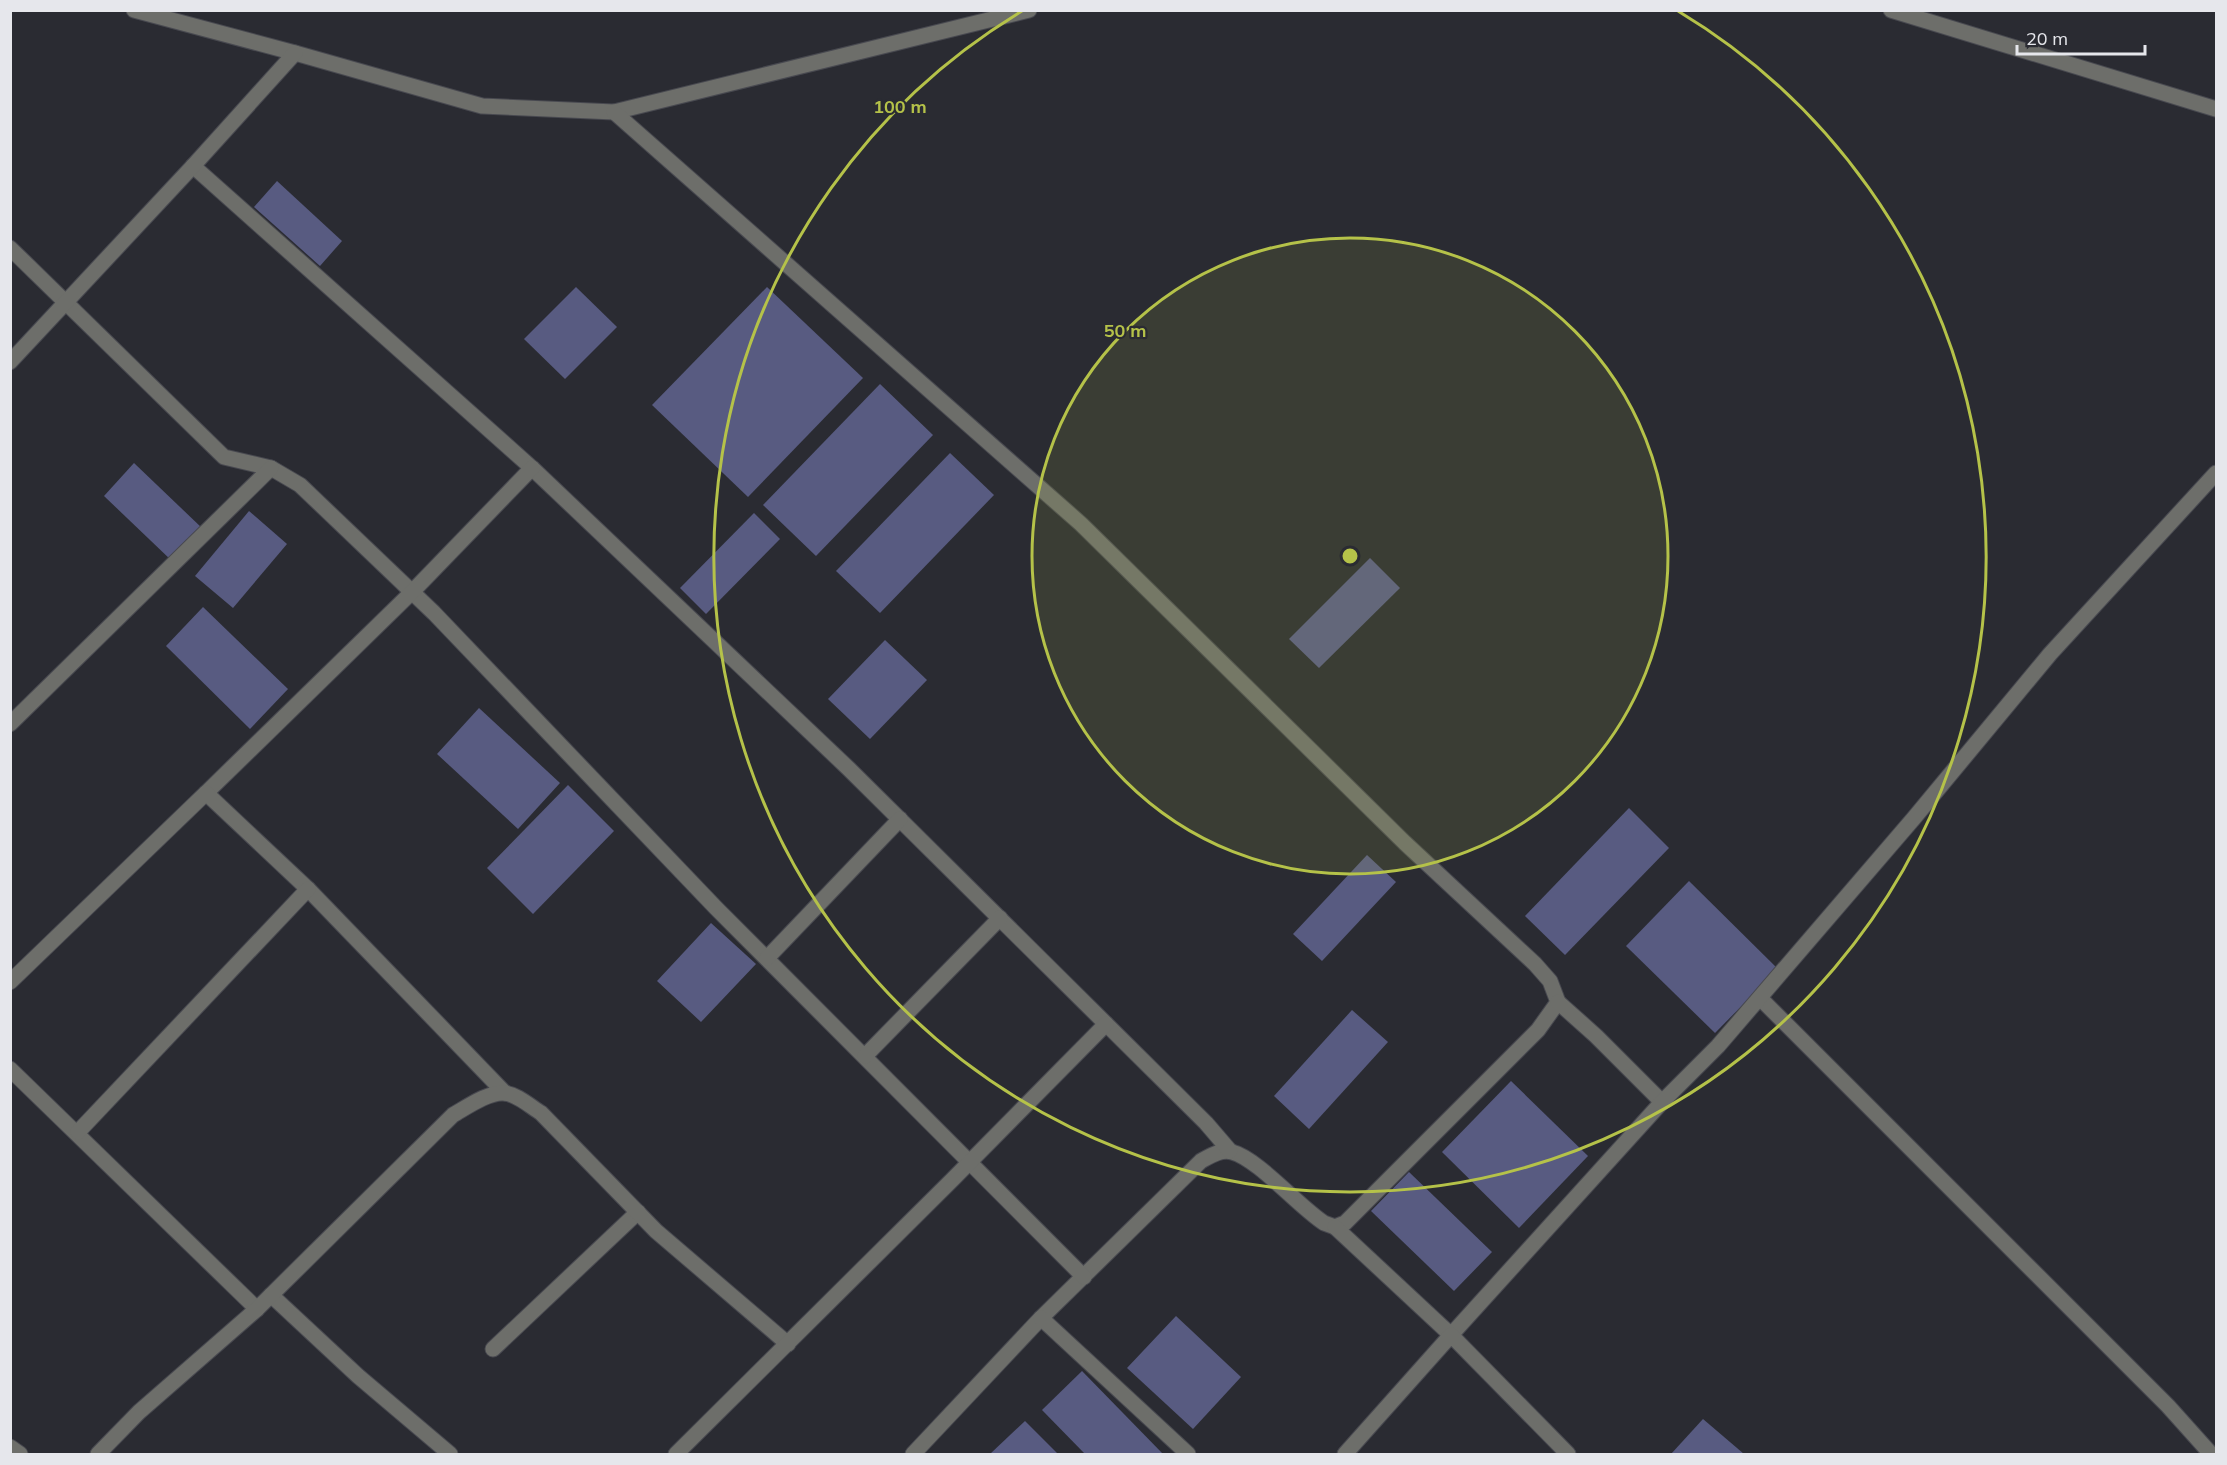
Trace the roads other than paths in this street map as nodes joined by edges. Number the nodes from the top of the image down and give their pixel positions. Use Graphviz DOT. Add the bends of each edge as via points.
graph roads {
  1 [pos="134,10"];
  2 [pos="1029,10"];
  3 [pos="1891,10"];
  4 [pos="295,53"];
  5 [pos="2217,109"];
  6 [pos="615,112"];
  7 [pos="193,166"];
  8 [pos="10,248"];
  9 [pos="66,302"];
  10 [pos="10,362"];
  11 [pos="271,468"];
  12 [pos="532,468"];
  13 [pos="2217,473"];
  14 [pos="412,592"];
  15 [pos="10,724"];
  16 [pos="206,793"];
  17 [pos="900,819"];
  18 [pos="308,889"];
  19 [pos="1000,918"];
  20 [pos="767,958"];
  21 [pos="10,982"];
  22 [pos="1760,998"];
  23 [pos="1558,1002"];
  24 [pos="1106,1024"];
  25 [pos="865,1056"];
  26 [pos="10,1069"];
  27 [pos="505,1093"];
  28 [pos="1662,1102"];
  29 [pos="78,1132"];
  30 [pos="1230,1151"];
  31 [pos="970,1162"];
  32 [pos="638,1212"];
  33 [pos="1335,1227"];
  34 [pos="1084,1277"];
  35 [pos="271,1295"];
  36 [pos="257,1309"];
  37 [pos="1041,1318"];
  38 [pos="1451,1335"];
  39 [pos="788,1344"];
  40 [pos="494,1349"];
  41 [pos="10,1447"];
  42 [pos="20,1455"];
  43 [pos="98,1455"];
  44 [pos="450,1455"];
  45 [pos="676,1455"];
  46 [pos="914,1455"];
  47 [pos="1188,1455"];
  48 [pos="1345,1455"];
  49 [pos="1568,1455"];
  50 [pos="2211,1455"];
  1 -- 4 [label="street"];
  2 -- 6 [label="street"];
  3 -- 5 [label="street"];
  4 -- 6 [label="street" via="482,106"];
  4 -- 7 [label="street"];
  6 -- 23 [label="street" via="1081,524 1405,843 1535,964 1550,981"];
  7 -- 9 [label="street"];
  7 -- 12 [label="street"];
  8 -- 9 [label="street"];
  9 -- 10 [label="street"];
  9 -- 11 [label="street" via="224,457"];
  11 -- 14 [label="street" via="300,485"];
  11 -- 15 [label="street"];
  12 -- 14 [label="street"];
  12 -- 17 [label="street"];
  13 -- 22 [label="street" via="2050,654"];
  14 -- 16 [label="street"];
  14 -- 20 [label="street"];
  16 -- 18 [label="street"];
  16 -- 21 [label="street"];
  17 -- 19 [label="street"];
  17 -- 20 [label="street"];
  18 -- 27 [label="street"];
  18 -- 29 [label="street"];
  19 -- 24 [label="street"];
  19 -- 25 [label="street"];
  20 -- 25 [label="street"];
  22 -- 28 [label="street"];
  22 -- 50 [label="street" via="2168,1406"];
  23 -- 28 [label="street"];
  23 -- 33 [label="street" via="1538,1030 1354,1216"];
  24 -- 30 [label="street"];
  24 -- 31 [label="street"];
  25 -- 31 [label="street"];
  26 -- 29 [label="street"];
  27 -- 32 [label="street" via="541,1113"];
  27 -- 35 [label="street" via="478,1100 453,1115"];
  28 -- 38 [label="street"];
  29 -- 36 [label="street"];
  30 -- 33 [label="street" via="1247,1160 1316,1217"];
  30 -- 34 [label="street" via="1201,1161"];
  31 -- 34 [label="street"];
  31 -- 39 [label="street"];
  32 -- 39 [label="street"];
  32 -- 40 [label="street"];
  33 -- 38 [label="street"];
  34 -- 37 [label="street"];
  35 -- 36 [label="street"];
  35 -- 44 [label="street"];
  36 -- 43 [label="street" via="139,1412"];
  37 -- 46 [label="street"];
  37 -- 47 [label="street"];
  38 -- 48 [label="street"];
  38 -- 49 [label="street"];
  39 -- 45 [label="street"];
  41 -- 42 [label="street"];
}
